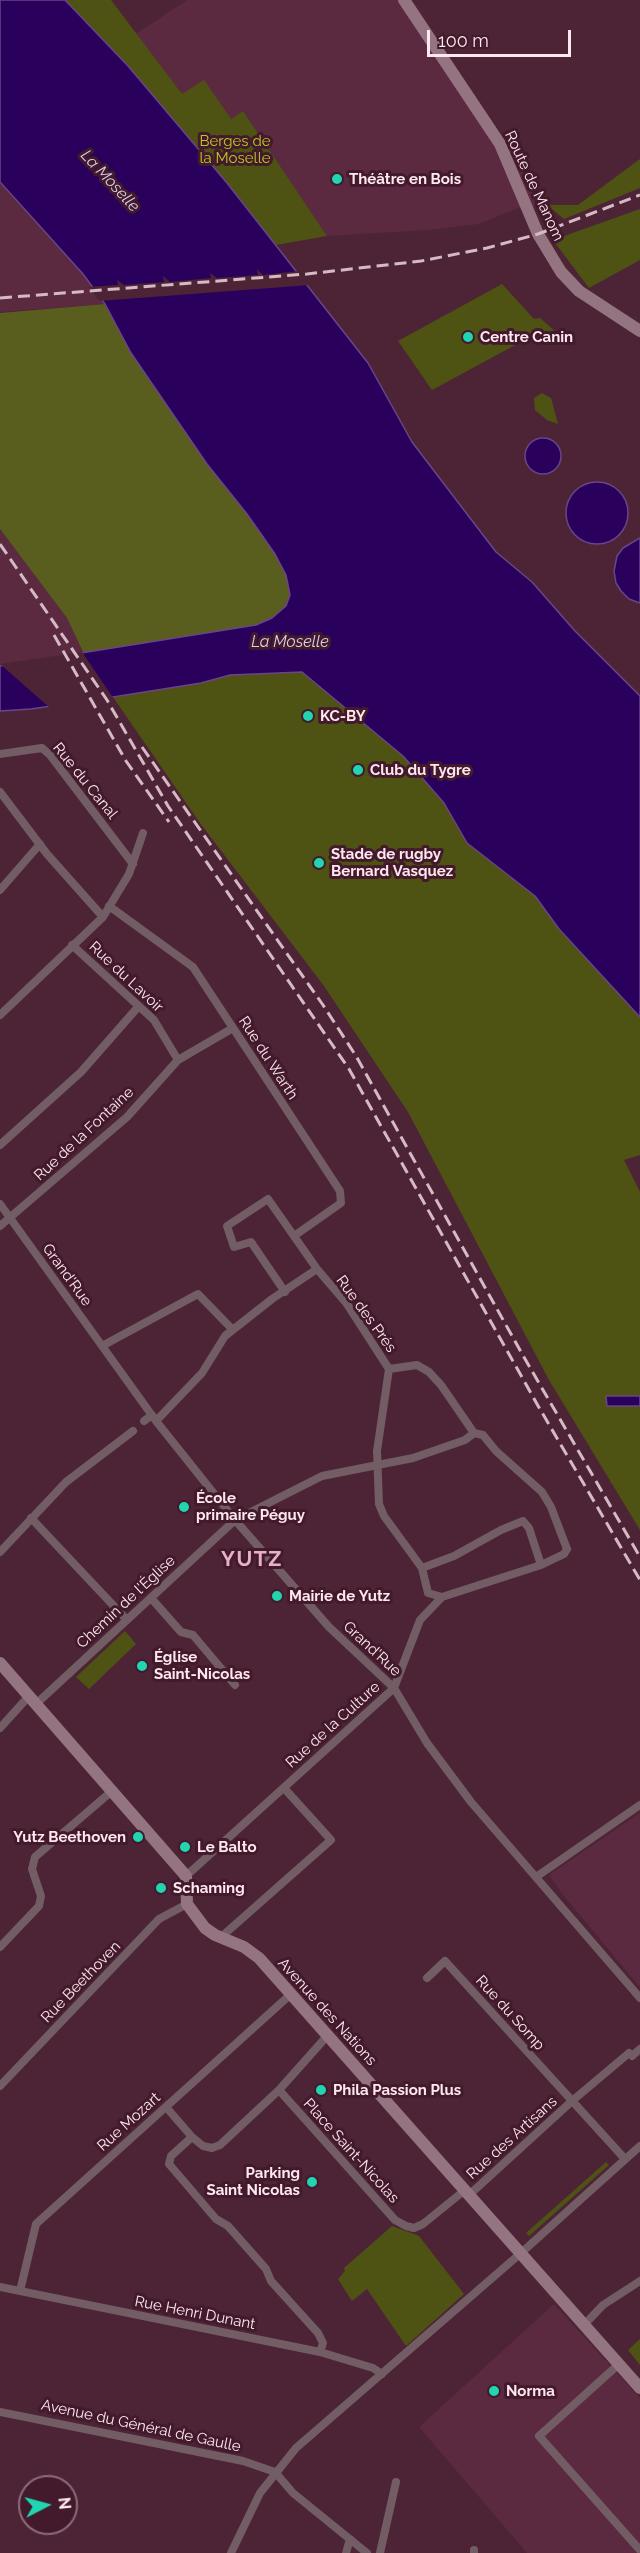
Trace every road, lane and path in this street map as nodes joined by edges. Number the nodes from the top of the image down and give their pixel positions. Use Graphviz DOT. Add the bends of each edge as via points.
graph roads {
  1 [pos="405,0"];
  2 [pos="640,331"];
  3 [pos="0,754"];
  4 [pos="0,792"];
  5 [pos="142,832"];
  6 [pos="40,844"];
  7 [pos="133,864"];
  8 [pos="0,890"];
  9 [pos="109,906"];
  10 [pos="103,917"];
  11 [pos="72,945"];
  12 [pos="138,1007"];
  13 [pos="0,1015"];
  14 [pos="233,1028"];
  15 [pos="178,1060"];
  16 [pos="0,1144"];
  17 [pos="0,1204"];
  18 [pos="11,1219"];
  19 [pos="0,1226"];
  20 [pos="294,1236"];
  21 [pos="317,1269"];
  22 [pos="285,1292"];
  23 [pos="233,1330"];
  24 [pos="102,1346"];
  25 [pos="389,1369"];
  26 [pos="151,1419"];
  27 [pos="133,1431"];
  28 [pos="478,1434"];
  29 [pos="376,1466"];
  30 [pos="32,1518"];
  31 [pos="235,1520"];
  32 [pos="571,1549"];
  33 [pos="0,1552"];
  34 [pos="541,1565"];
  35 [pos="422,1568"];
  36 [pos="442,1597"];
  37 [pos="151,1598"];
  38 [pos="127,1620"];
  39 [pos="0,1663"];
  40 [pos="235,1684"];
  41 [pos="394,1688"];
  42 [pos="33,1700"];
  43 [pos="0,1728"];
  44 [pos="284,1788"];
  45 [pos="112,1791"];
  46 [pos="640,1805"];
  47 [pos="186,1876"];
  48 [pos="536,1877"];
  49 [pos="187,1904"];
  50 [pos="220,1938"];
  51 [pos="0,1947"];
  52 [pos="427,1977"];
  53 [pos="291,1994"];
  54 [pos="640,1998"];
  55 [pos="328,2035"];
  56 [pos="640,2049"];
  57 [pos="0,2086"];
  58 [pos="279,2090"];
  59 [pos="572,2101"];
  60 [pos="166,2107"];
  61 [pos="192,2137"];
  62 [pos="640,2146"];
  63 [pos="625,2160"];
  64 [pos="467,2192"];
  65 [pos="521,2253"];
  66 [pos="640,2281"];
  67 [pos="0,2287"];
  68 [pos="20,2291"];
  69 [pos="584,2325"];
  70 [pos="320,2352"];
  71 [pos="619,2364"];
  72 [pos="381,2374"];
  73 [pos="640,2388"];
  74 [pos="0,2412"];
  75 [pos="275,2472"];
  76 [pos="396,2482"];
  77 [pos="350,2539"];
  78 [pos="640,2550"];
  79 [pos="231,2553"];
  80 [pos="346,2553"];
  81 [pos="367,2553"];
  82 [pos="380,2553"];
  1 -- 2 [label="main road, Route de Manom" via="500,144 553,261 579,291"];
  3 -- 7 [label="street, Rue du Canal" via="42,748"];
  4 -- 6 [label="street"];
  5 -- 7 [label="street"];
  6 -- 8 [label="street"];
  6 -- 10 [label="street"];
  7 -- 9 [label="street"];
  9 -- 10 [label="street"];
  9 -- 14 [label="street, Rue du Warth" via="193,967"];
  10 -- 11 [label="street"];
  11 -- 12 [label="street, Rue du Lavoir"];
  11 -- 13 [label="street"];
  12 -- 15 [label="street, Rue du Lavoir" via="154,1020"];
  12 -- 16 [label="street" via="81,1072"];
  14 -- 15 [label="street, Rue de la Fontaine"];
  14 -- 20 [label="street, Rue du Warth" via="340,1191 341,1203"];
  15 -- 18 [label="street, Rue de la Fontaine" via="128,1117"];
  17 -- 18 [label="street, Grand'Rue"];
  18 -- 19 [label="street, Rue de la Fontaine"];
  18 -- 24 [label="street, Grand'Rue"];
  20 -- 21 [label="street, Rue des Prés"];
  20 -- 22 [label="street, Rue des Prés" via="268,1199 227,1226 234,1247 251,1242"];
  21 -- 22 [label="street"];
  21 -- 25 [label="street, Rue des Prés" via="347,1304"];
  22 -- 23 [label="street"];
  23 -- 24 [label="street" via="198,1294"];
  23 -- 26 [label="street" via="202,1372"];
  24 -- 26 [label="street, Grand'Rue"];
  25 -- 28 [label="street, Rue des Prés" via="417,1365 429,1372"];
  25 -- 29 [label="street"];
  26 -- 31 [label="street, Grand'Rue"];
  27 -- 30 [label="street" via="66,1482"];
  28 -- 29 [label="street, Chemin de l'Église" via="413,1458"];
  28 -- 32 [label="street, Rue des Prés" via="542,1492"];
  29 -- 31 [label="street, Chemin de l'Église" via="322,1476"];
  29 -- 35 [label="street" via="379,1504 384,1516"];
  30 -- 33 [label="street"];
  30 -- 38 [label="street"];
  31 -- 37 [label="street, Chemin de l'Église"];
  31 -- 41 [label="street, Grand'Rue" via="329,1627"];
  32 -- 34 [label="street, Rue de la Culture"];
  34 -- 35 [label="street" via="523,1521"];
  34 -- 36 [label="street, Rue de la Culture"];
  35 -- 36 [label="street" via="428,1593"];
  36 -- 41 [label="street, Rue de la Culture" via="420,1620"];
  37 -- 38 [label="street, Chemin de l'Église"];
  37 -- 40 [label="street" via="181,1632 193,1635"];
  38 -- 42 [label="street, Chemin de l'Église"];
  39 -- 42 [label="main road"];
  41 -- 44 [label="street, Rue de la Culture"];
  41 -- 48 [label="street, Grand'Rue" via="439,1760"];
  42 -- 43 [label="street, Chemin de l'Église"];
  42 -- 45 [label="main road"];
  44 -- 47 [label="street, Rue de la Culture"];
  44 -- 50 [label="street" via="331,1840"];
  45 -- 47 [label="main road"];
  45 -- 51 [label="street" via="35,1857 32,1869 41,1896 39,1906"];
  46 -- 48 [label="street"];
  47 -- 49 [label="main road"];
  48 -- 54 [label="street, Grand'Rue"];
  49 -- 50 [label="main road, Avenue des Nations" via="205,1928"];
  49 -- 57 [label="street, Rue Beethoven" via="159,1919"];
  50 -- 53 [label="main road, Avenue des Nations" via="259,1958"];
  52 -- 59 [label="street, Rue du Somp" via="445,1961"];
  53 -- 55 [label="main road, Avenue des Nations"];
  53 -- 60 [label="street, Rue Mozart"];
  55 -- 58 [label="street"];
  55 -- 64 [label="main road, Avenue des Nations"];
  56 -- 59 [label="street" via="632,2056 629,2053"];
  58 -- 61 [label="street" via="220,2145 203,2146"];
  58 -- 64 [label="street, Place Saint-Nicolas" via="395,2220 406,2226 423,2224"];
  59 -- 63 [label="street, Rue du Somp"];
  59 -- 64 [label="street, Rue des Artisans"];
  60 -- 61 [label="street"];
  60 -- 68 [label="street, Rue Mozart" via="36,2224"];
  61 -- 70 [label="street" via="171,2156 169,2164 216,2219 228,2226 318,2332 323,2343"];
  62 -- 63 [label="street"];
  63 -- 65 [label="street"];
  64 -- 65 [label="main road, Avenue des Nations"];
  65 -- 69 [label="main road, Avenue des Nations"];
  65 -- 72 [label="street"];
  66 -- 69 [label="street" via="603,2305"];
  67 -- 68 [label="street, Rue Henri Dunant"];
  68 -- 70 [label="street, Rue Henri Dunant"];
  69 -- 71 [label="main road, Avenue des Nations"];
  70 -- 72 [label="street, Rue Henri Dunant"];
  71 -- 73 [label="main road, Avenue des Nations"];
  71 -- 78 [label="street" via="539,2436"];
  72 -- 75 [label="street" via="296,2448"];
  74 -- 75 [label="street, Avenue du Général de Gaulle" via="243,2461"];
  75 -- 77 [label="street, Avenue du Général de Gaulle" via="293,2493"];
  75 -- 79 [label="street" via="260,2493"];
  76 -- 82 [label="street"];
  77 -- 80 [label="street"];
  77 -- 81 [label="street, Avenue du Général de Gaulle"];
}
